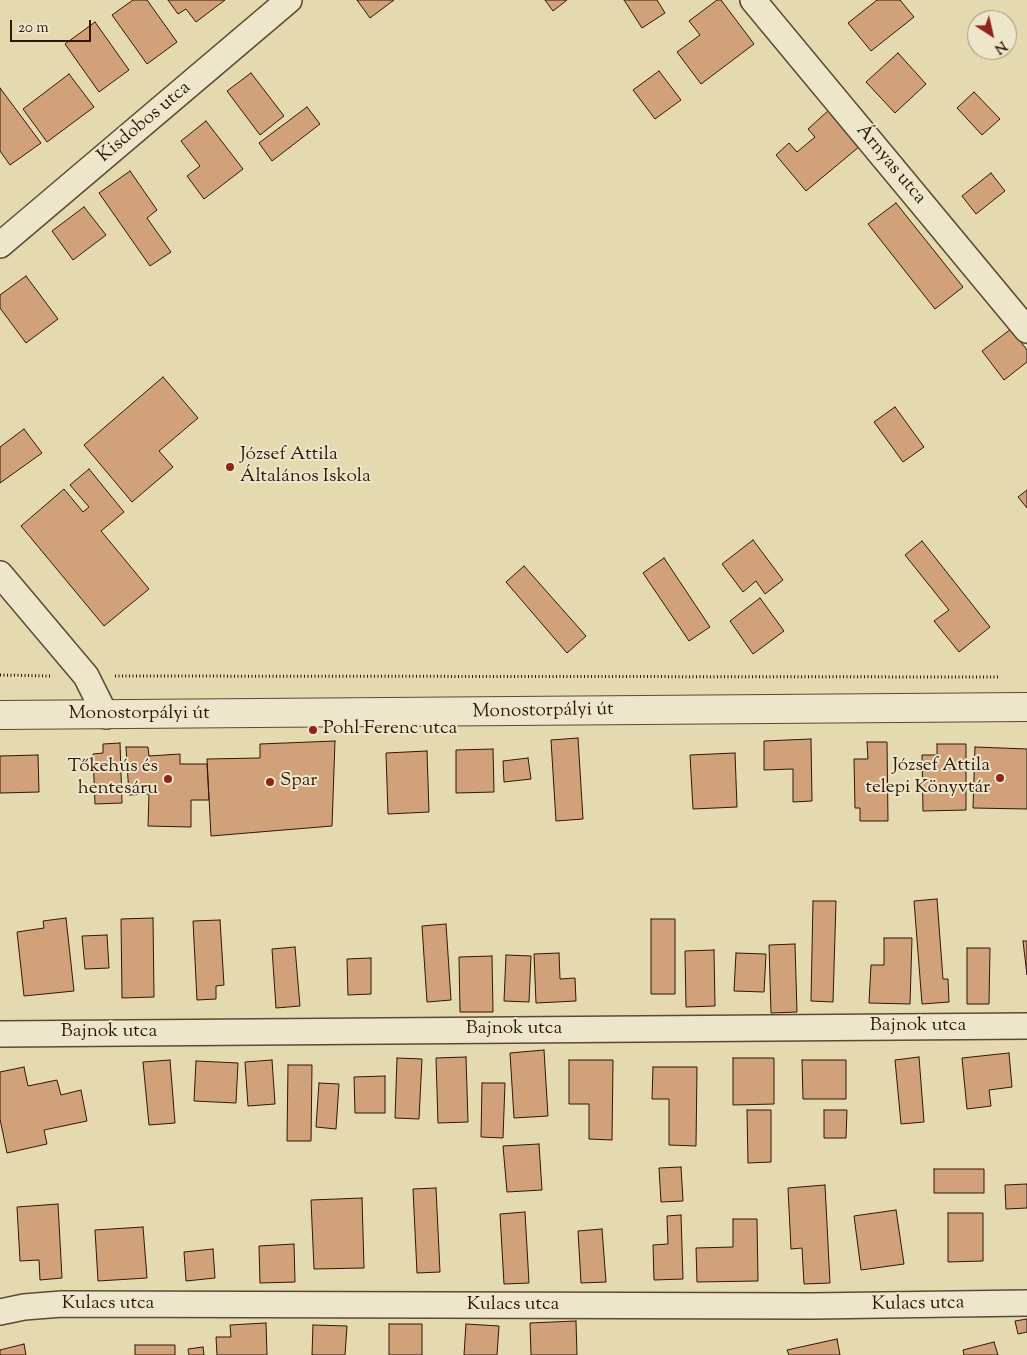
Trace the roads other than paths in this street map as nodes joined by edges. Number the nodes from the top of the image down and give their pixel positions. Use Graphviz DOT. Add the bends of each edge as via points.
graph roads {
  1 [pos="290,0"];
  2 [pos="753,0"];
  3 [pos="0,245"];
  4 [pos="1027,330"];
  5 [pos="0,574"];
  6 [pos="1027,708"];
  7 [pos="0,715"];
  8 [pos="106,716"];
  9 [pos="1027,1026"];
  10 [pos="0,1034"];
  11 [pos="1027,1303"];
  12 [pos="0,1312"];
  1 -- 3 [label="street, Kisdobos utca"];
  2 -- 4 [label="street, Árnyas utca"];
  5 -- 8 [label="street" via="86,676"];
  6 -- 8 [label="street, Monostorpályi út"];
  7 -- 8 [label="street, Monostorpályi út"];
  9 -- 10 [label="street, Bajnok utca"];
  11 -- 12 [label="street, Kulacs utca" via="812,1306 62,1304"];
}
